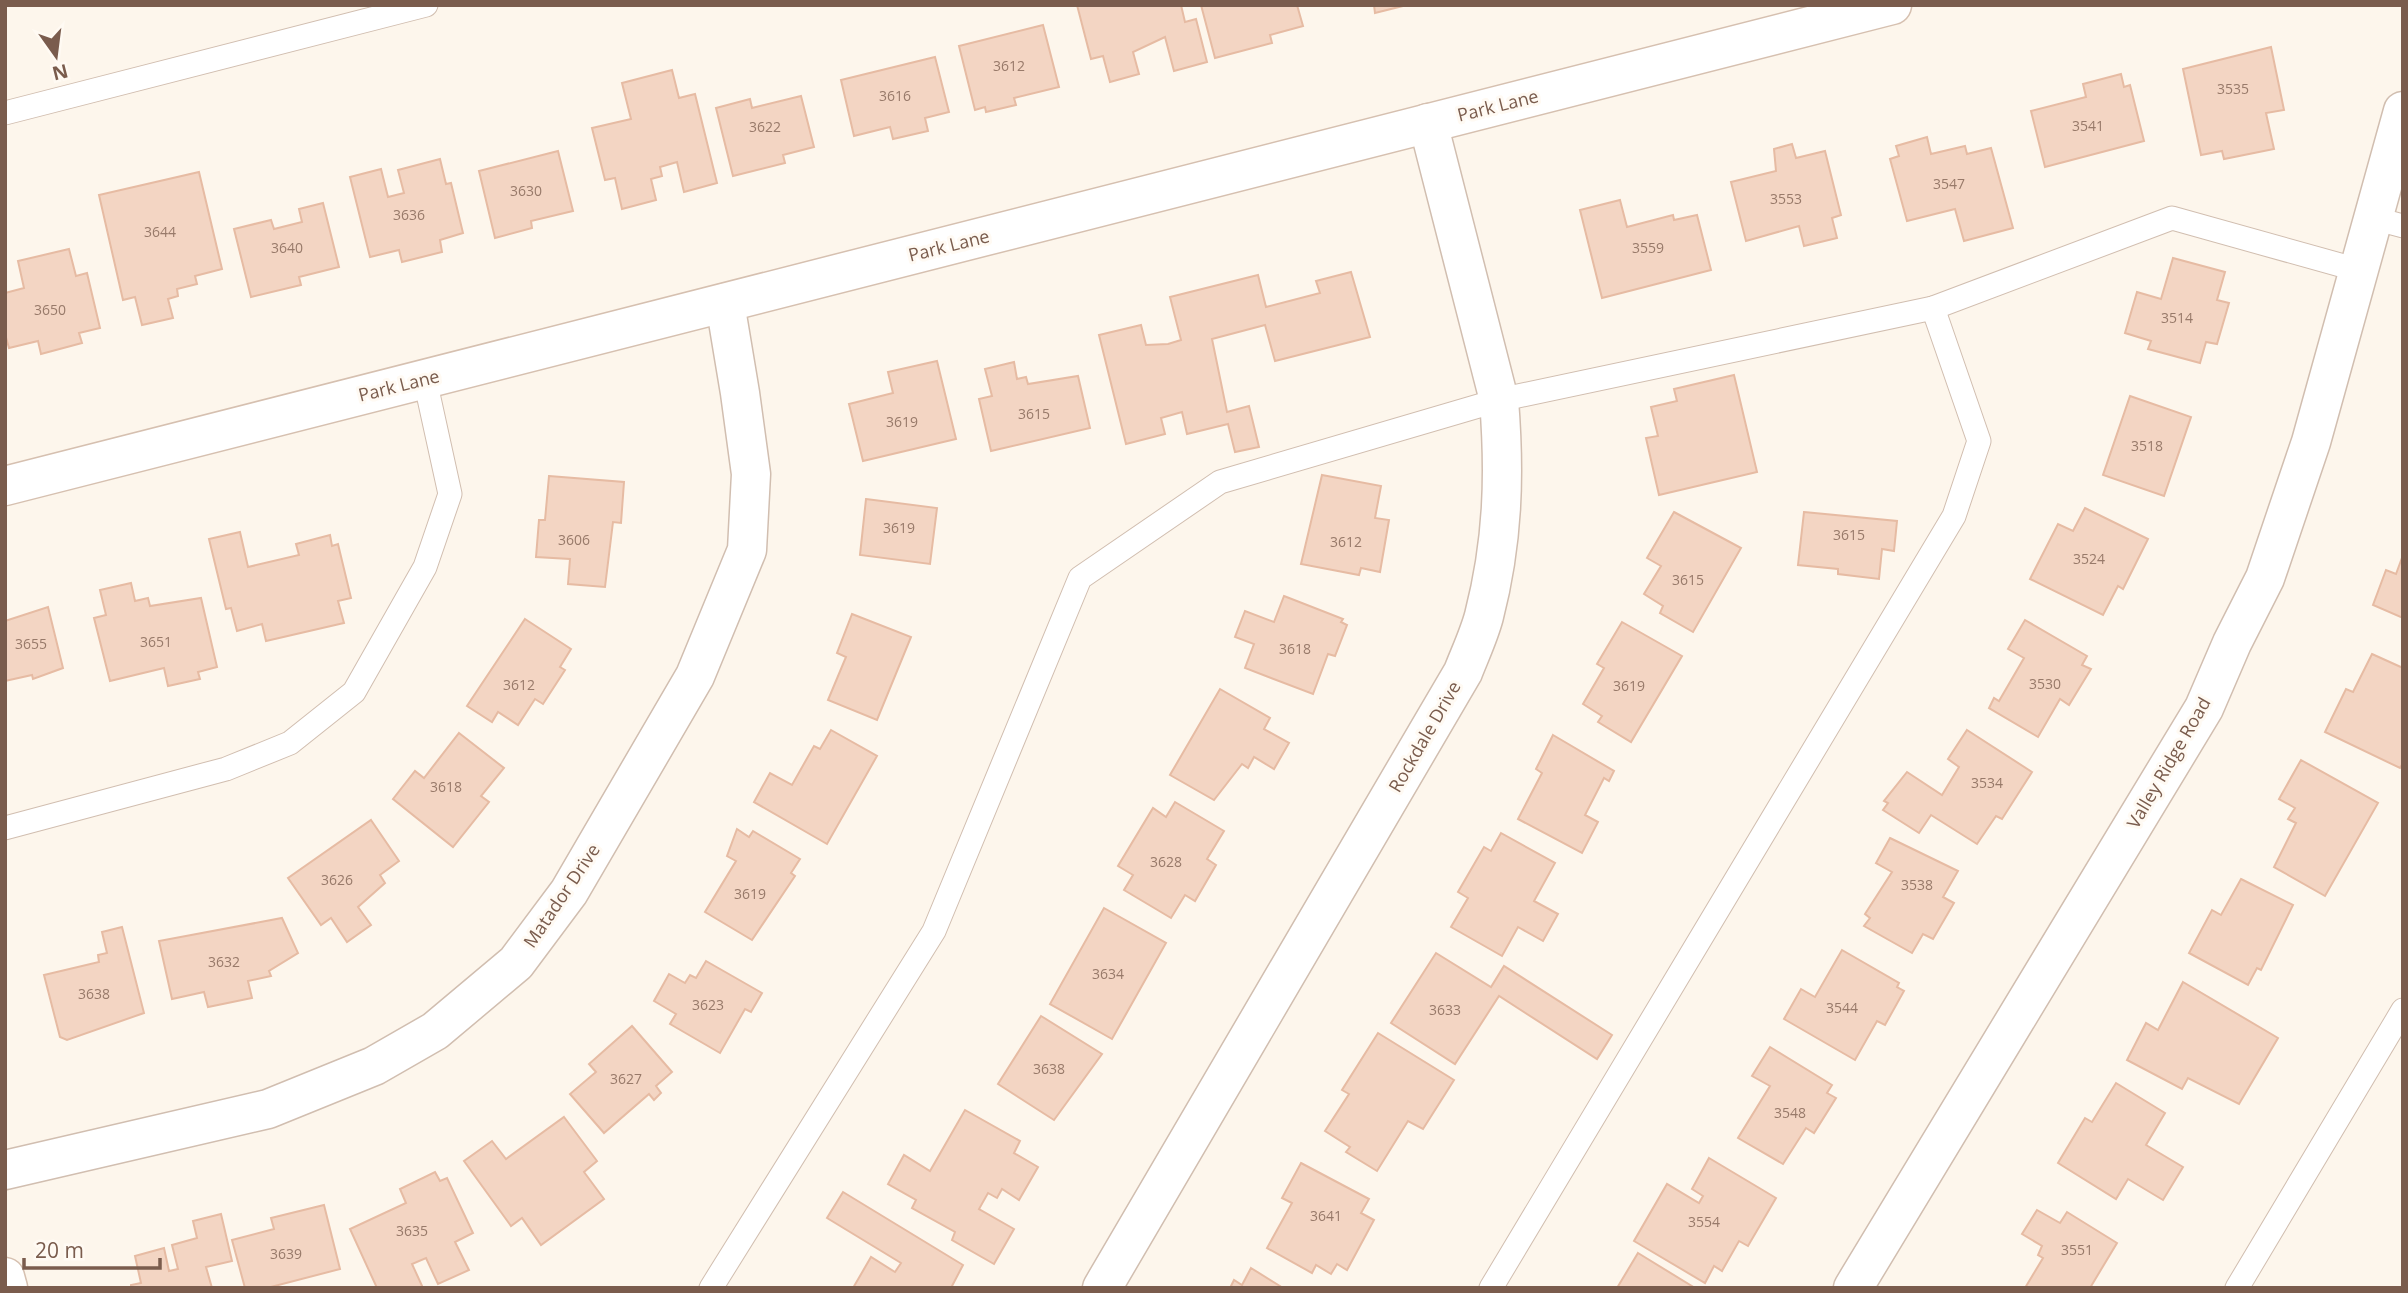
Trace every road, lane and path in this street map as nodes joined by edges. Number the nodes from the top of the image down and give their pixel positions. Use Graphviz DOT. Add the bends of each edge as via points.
graph roads {
  1 [pos="426,5"];
  2 [pos="1892,5"];
  3 [pos="2403,111"];
  4 [pos="5,113"];
  5 [pos="1428,123"];
  6 [pos="2388,222"];
  7 [pos="2358,270"];
  8 [pos="725,303"];
  9 [pos="1933,308"];
  10 [pos="425,380"];
  11 [pos="1499,400"];
  12 [pos="5,486"];
  13 [pos="5,828"];
  14 [pos="2403,1010"];
  15 [pos="5,1170"];
  16 [pos="5,1277"];
  17 [pos="8,1288"];
  18 [pos="711,1288"];
  19 [pos="1102,1288"];
  20 [pos="1491,1288"];
  21 [pos="1853,1288"];
  22 [pos="2237,1288"];
  1 -- 4 [label="lane"];
  2 -- 5 [label="street, Park Lane"];
  3 -- 6 [label="street, Valley Ridge Road"];
  5 -- 8 [label="street, Park Lane"];
  5 -- 11 [label="street, Rockdale Drive"];
  6 -- 7 [label="street, Valley Ridge Road"];
  7 -- 9 [label="lane" via="2172,218"];
  7 -- 21 [label="street, Valley Ridge Road" via="2311,442 2265,578 2204,708"];
  8 -- 10 [label="street, Park Lane"];
  8 -- 15 [label="street, Matador Drive" via="751,474 747,550 695,676 569,892 516,963 435,1031 373,1066 268,1109"];
  9 -- 11 [label="lane"];
  9 -- 20 [label="lane" via="1979,441 1954,516"];
  10 -- 12 [label="street, Park Lane"];
  10 -- 13 [label="lane" via="450,494 425,567 354,692 290,743 226,769"];
  11 -- 18 [label="lane" via="1220,482 1080,578 934,930"];
  11 -- 19 [label="street, Rockdale Drive" via="1503,497 1497,549 1483,618 1462,672"];
  14 -- 22 [label="lane"];
  16 -- 17 [label="street"];
}
